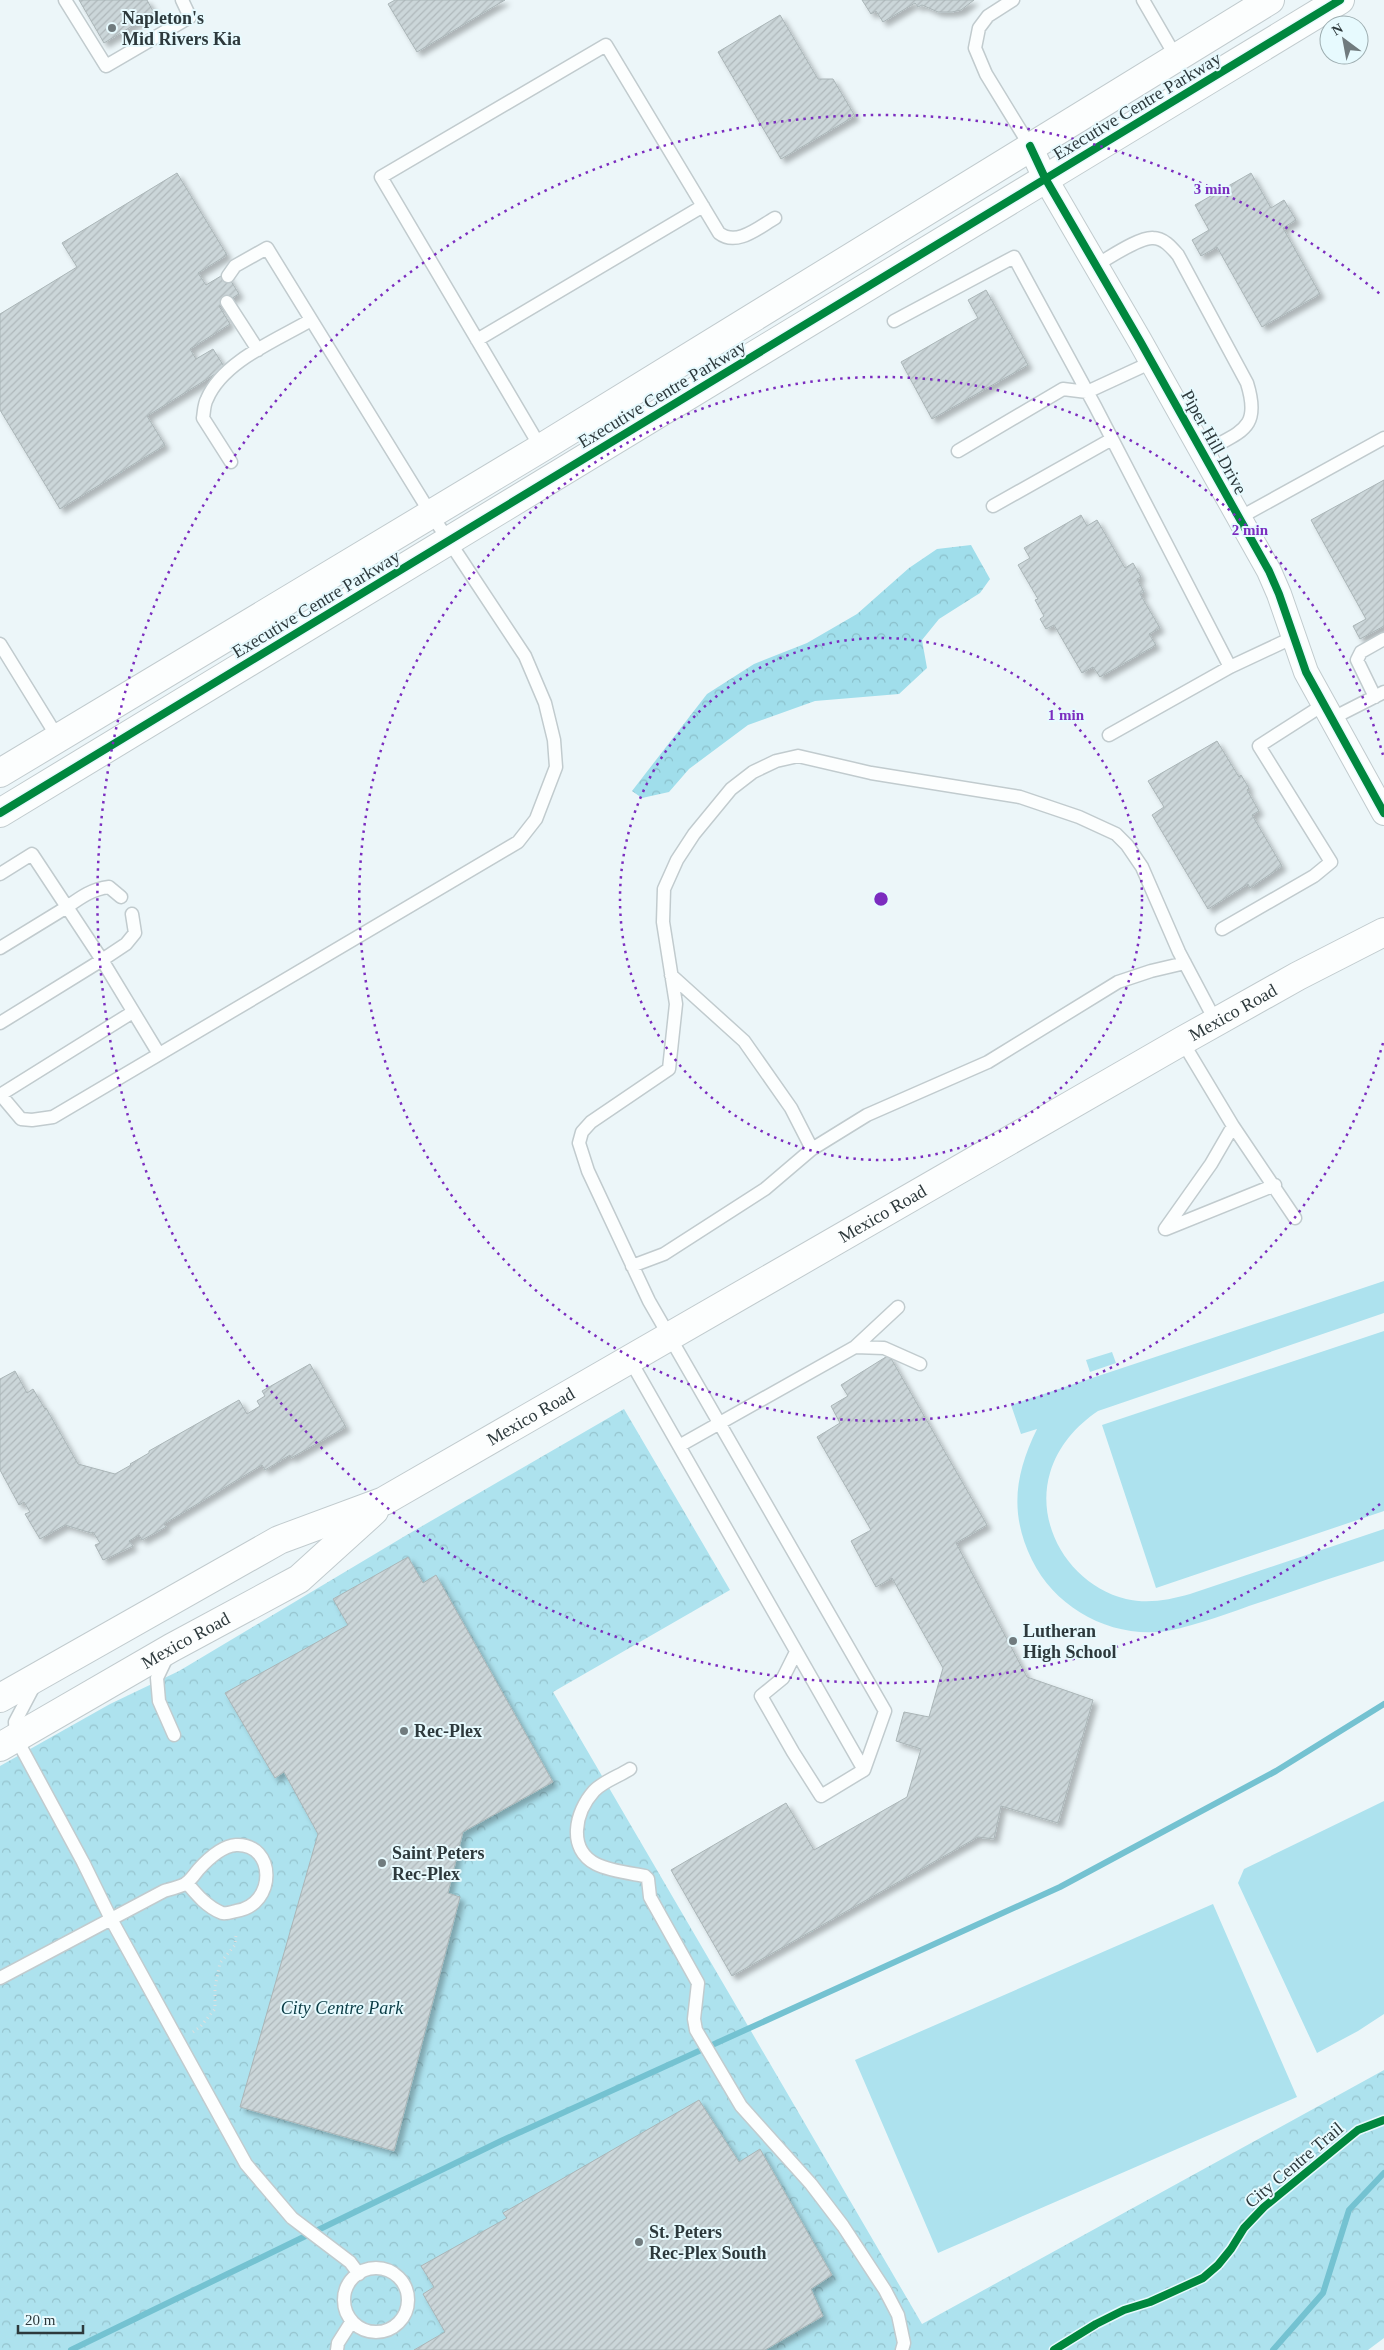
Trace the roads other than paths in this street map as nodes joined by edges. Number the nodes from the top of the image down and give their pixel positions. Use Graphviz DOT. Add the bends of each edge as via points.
graph roads {
  1 [pos="65,0"];
  2 [pos="182,0"];
  3 [pos="1013,0"];
  4 [pos="1143,0"];
  5 [pos="1270,0"];
  6 [pos="1340,0"];
  7 [pos="1176,56"];
  8 [pos="1030,146"];
  9 [pos="1045,178"];
  10 [pos="703,206"];
  11 [pos="776,218"];
  12 [pos="1096,265"];
  13 [pos="228,276"];
  14 [pos="227,302"];
  15 [pos="311,320"];
  16 [pos="894,321"];
  17 [pos="477,340"];
  18 [pos="258,350"];
  19 [pos="1152,362"];
  20 [pos="1087,392"];
  21 [pos="1384,438"];
  22 [pos="1112,439"];
  23 [pos="541,448"];
  24 [pos="958,451"];
  25 [pos="1203,453"];
  26 [pos="231,462"];
  27 [pos="993,506"];
  28 [pos="431,514"];
  29 [pos="1239,518"];
  30 [pos="449,541"];
  31 [pos="1294,637"];
  32 [pos="1384,639"];
  33 [pos="0,644"];
  34 [pos="1230,667"];
  35 [pos="1380,694"];
  36 [pos="1327,712"];
  37 [pos="1109,735"];
  38 [pos="58,738"];
  39 [pos="0,774"];
  40 [pos="0,813"];
  41 [pos="1384,814"];
  42 [pos="0,874"];
  43 [pos="121,897"];
  44 [pos="67,907"];
  45 [pos="132,914"];
  46 [pos="1222,929"];
  47 [pos="1384,932"];
  48 [pos="0,948"];
  49 [pos="102,960"];
  50 [pos="1185,963"];
  51 [pos="671,975"];
  52 [pos="133,1012"];
  53 [pos="1216,1022"];
  54 [pos="0,1023"];
  55 [pos="1182,1041"];
  56 [pos="159,1054"];
  57 [pos="0,1094"];
  58 [pos="1233,1126"];
  59 [pos="812,1150"];
  60 [pos="1275,1185"];
  61 [pos="1295,1218"];
  62 [pos="632,1266"];
  63 [pos="898,1307"];
  64 [pos="669,1338"];
  65 [pos="855,1347"];
  66 [pos="630,1360"];
  67 [pos="920,1364"];
  68 [pos="719,1424"];
  69 [pos="679,1446"];
  70 [pos="384,1501"];
  71 [pos="171,1648"];
  72 [pos="796,1652"];
  73 [pos="39,1676"];
  74 [pos="0,1698"];
  75 [pos="174,1735"];
  76 [pos="8,1742"];
  77 [pos="630,1769"];
  78 [pos="864,1770"];
  79 [pos="187,1883"];
  80 [pos="110,1919"];
  81 [pos="0,1978"];
  82 [pos="359,2274"];
  83 [pos="352,2321"];
  84 [pos="337,2350"];
  85 [pos="902,2350"];
  1 -- 2 [label="lane" via="106,66 190,17"];
  3 -- 8 [label="lane" via="988,16 979,28 975,48 986,74"];
  4 -- 7 [label="lane"];
  5 -- 7 [label="street, Executive Centre Parkway"];
  6 -- 9 [label="street, Executive Centre Parkway"];
  7 -- 8 [label="street, Executive Centre Parkway"];
  8 -- 9 [label="street, Piper Hill Drive"];
  8 -- 23 [label="street, Executive Centre Parkway"];
  9 -- 12 [label="street, Piper Hill Drive"];
  9 -- 30 [label="street, Executive Centre Parkway"];
  10 -- 11 [label="lane" via="719,233 733,239 745,236"];
  10 -- 17 [label="lane"];
  10 -- 17 [label="lane" via="606,45 381,177"];
  12 -- 19 [label="street, Piper Hill Drive"];
  12 -- 25 [label="lane" via="1143,240 1154,238 1169,244 1178,255 1248,382 1252,398 1252,419 1244,428"];
  13 -- 15 [label="lane" via="235,266 266,248"];
  14 -- 18 [label="lane"];
  15 -- 18 [label="lane"];
  15 -- 28 [label="lane"];
  16 -- 20 [label="lane" via="1014,257"];
  17 -- 23 [label="lane"];
  18 -- 26 [label="lane" via="236,363 218,380 206,400 203,418"];
  19 -- 20 [label="lane"];
  19 -- 25 [label="street, Piper Hill Drive"];
  20 -- 22 [label="lane"];
  20 -- 24 [label="lane" via="1063,389"];
  21 -- 29 [label="lane"];
  22 -- 27 [label="lane"];
  22 -- 34 [label="lane"];
  23 -- 28 [label="street, Executive Centre Parkway"];
  25 -- 29 [label="street, Piper Hill Drive"];
  28 -- 30 [label="lane"];
  28 -- 38 [label="street, Executive Centre Parkway"];
  29 -- 31 [label="street, Piper Hill Drive" via="1269,571"];
  30 -- 40 [label="street, Executive Centre Parkway"];
  30 -- 56 [label="lane" via="525,656 545,703 554,740 556,768 536,819 518,842"];
  31 -- 34 [label="lane"];
  31 -- 36 [label="street, Piper Hill Drive" via="1306,672"];
  32 -- 35 [label="lane" via="1361,652 1357,660"];
  33 -- 38 [label="lane"];
  34 -- 37 [label="lane"];
  35 -- 36 [label="lane"];
  36 -- 41 [label="street, Piper Hill Drive"];
  36 -- 46 [label="lane" via="1259,746 1331,862 1314,876"];
  38 -- 39 [label="street, Executive Centre Parkway"];
  42 -- 44 [label="lane" via="32,854"];
  43 -- 44 [label="lane" via="109,887 98,888"];
  44 -- 48 [label="lane"];
  44 -- 49 [label="lane"];
  45 -- 49 [label="lane" via="135,933 126,944"];
  47 -- 53 [label="street, Mexico Road"];
  49 -- 52 [label="lane"];
  49 -- 54 [label="lane"];
  50 -- 51 [label="lane" via="1142,867 1116,834 1079,817 1020,797 871,773 798,756 776,761 753,772 731,789 677,860 664,889 663,922"];
  50 -- 53 [label="lane"];
  50 -- 59 [label="lane" via="1118,982 988,1062 867,1115"];
  51 -- 59 [label="lane" via="744,1041 791,1108"];
  51 -- 62 [label="lane" via="676,1004 669,1069 591,1122 582,1132 579,1143 588,1171"];
  52 -- 56 [label="lane"];
  52 -- 57 [label="lane"];
  53 -- 55 [label="street, Mexico Road"];
  55 -- 58 [label="lane"];
  55 -- 64 [label="street, Mexico Road"];
  56 -- 57 [label="lane" via="53,1117 21,1119"];
  58 -- 60 [label="lane"];
  58 -- 60 [label="lane" via="1212,1164 1165,1229"];
  59 -- 62 [label="lane" via="757,1194 664,1254"];
  60 -- 61 [label="lane"];
  62 -- 64 [label="lane"];
  63 -- 65 [label="lane"];
  64 -- 66 [label="street, Mexico Road"];
  64 -- 68 [label="lane"];
  65 -- 67 [label="lane" via="884,1348"];
  65 -- 68 [label="lane"];
  66 -- 69 [label="lane"];
  66 -- 70 [label="street, Mexico Road"];
  68 -- 69 [label="lane"];
  68 -- 78 [label="lane" via="885,1711"];
  69 -- 72 [label="lane"];
  70 -- 71 [label="street, Mexico Road" via="299,1578"];
  70 -- 73 [label="street, Mexico Road" via="279,1540"];
  71 -- 75 [label="lane" via="157,1678 159,1701"];
  71 -- 76 [label="street, Mexico Road"];
  72 -- 78 [label="lane"];
  72 -- 78 [label="lane" via="783,1678 761,1696 793,1752 821,1796"];
  73 -- 74 [label="street, Mexico Road"];
  73 -- 76 [label="lane"];
  76 -- 80 [label="lane" via="83,1862"];
  77 -- 85 [label="lane" via="594,1790 576,1826 579,1845 597,1864 648,1879 650,1897 698,1983 696,2030 741,2106 811,2184 885,2290 898,2315 904,2343"];
  79 -- 79 [label="lane" via="204,1902 223,1914 244,1910 258,1900 267,1884 266,1867 258,1853 247,1846 235,1845 202,1865"];
  79 -- 80 [label="lane"];
  80 -- 81 [label="lane"];
  80 -- 82 [label="lane" via="246,2164 292,2218 350,2262"];
  82 -- 83 [label="lane" via="347,2286 344,2296"];
  82 -- 83 [label="lane" via="372,2268 392,2272 406,2288 407,2308 395,2326 386,2331 365,2330"];
  83 -- 84 [label="lane"];
}
